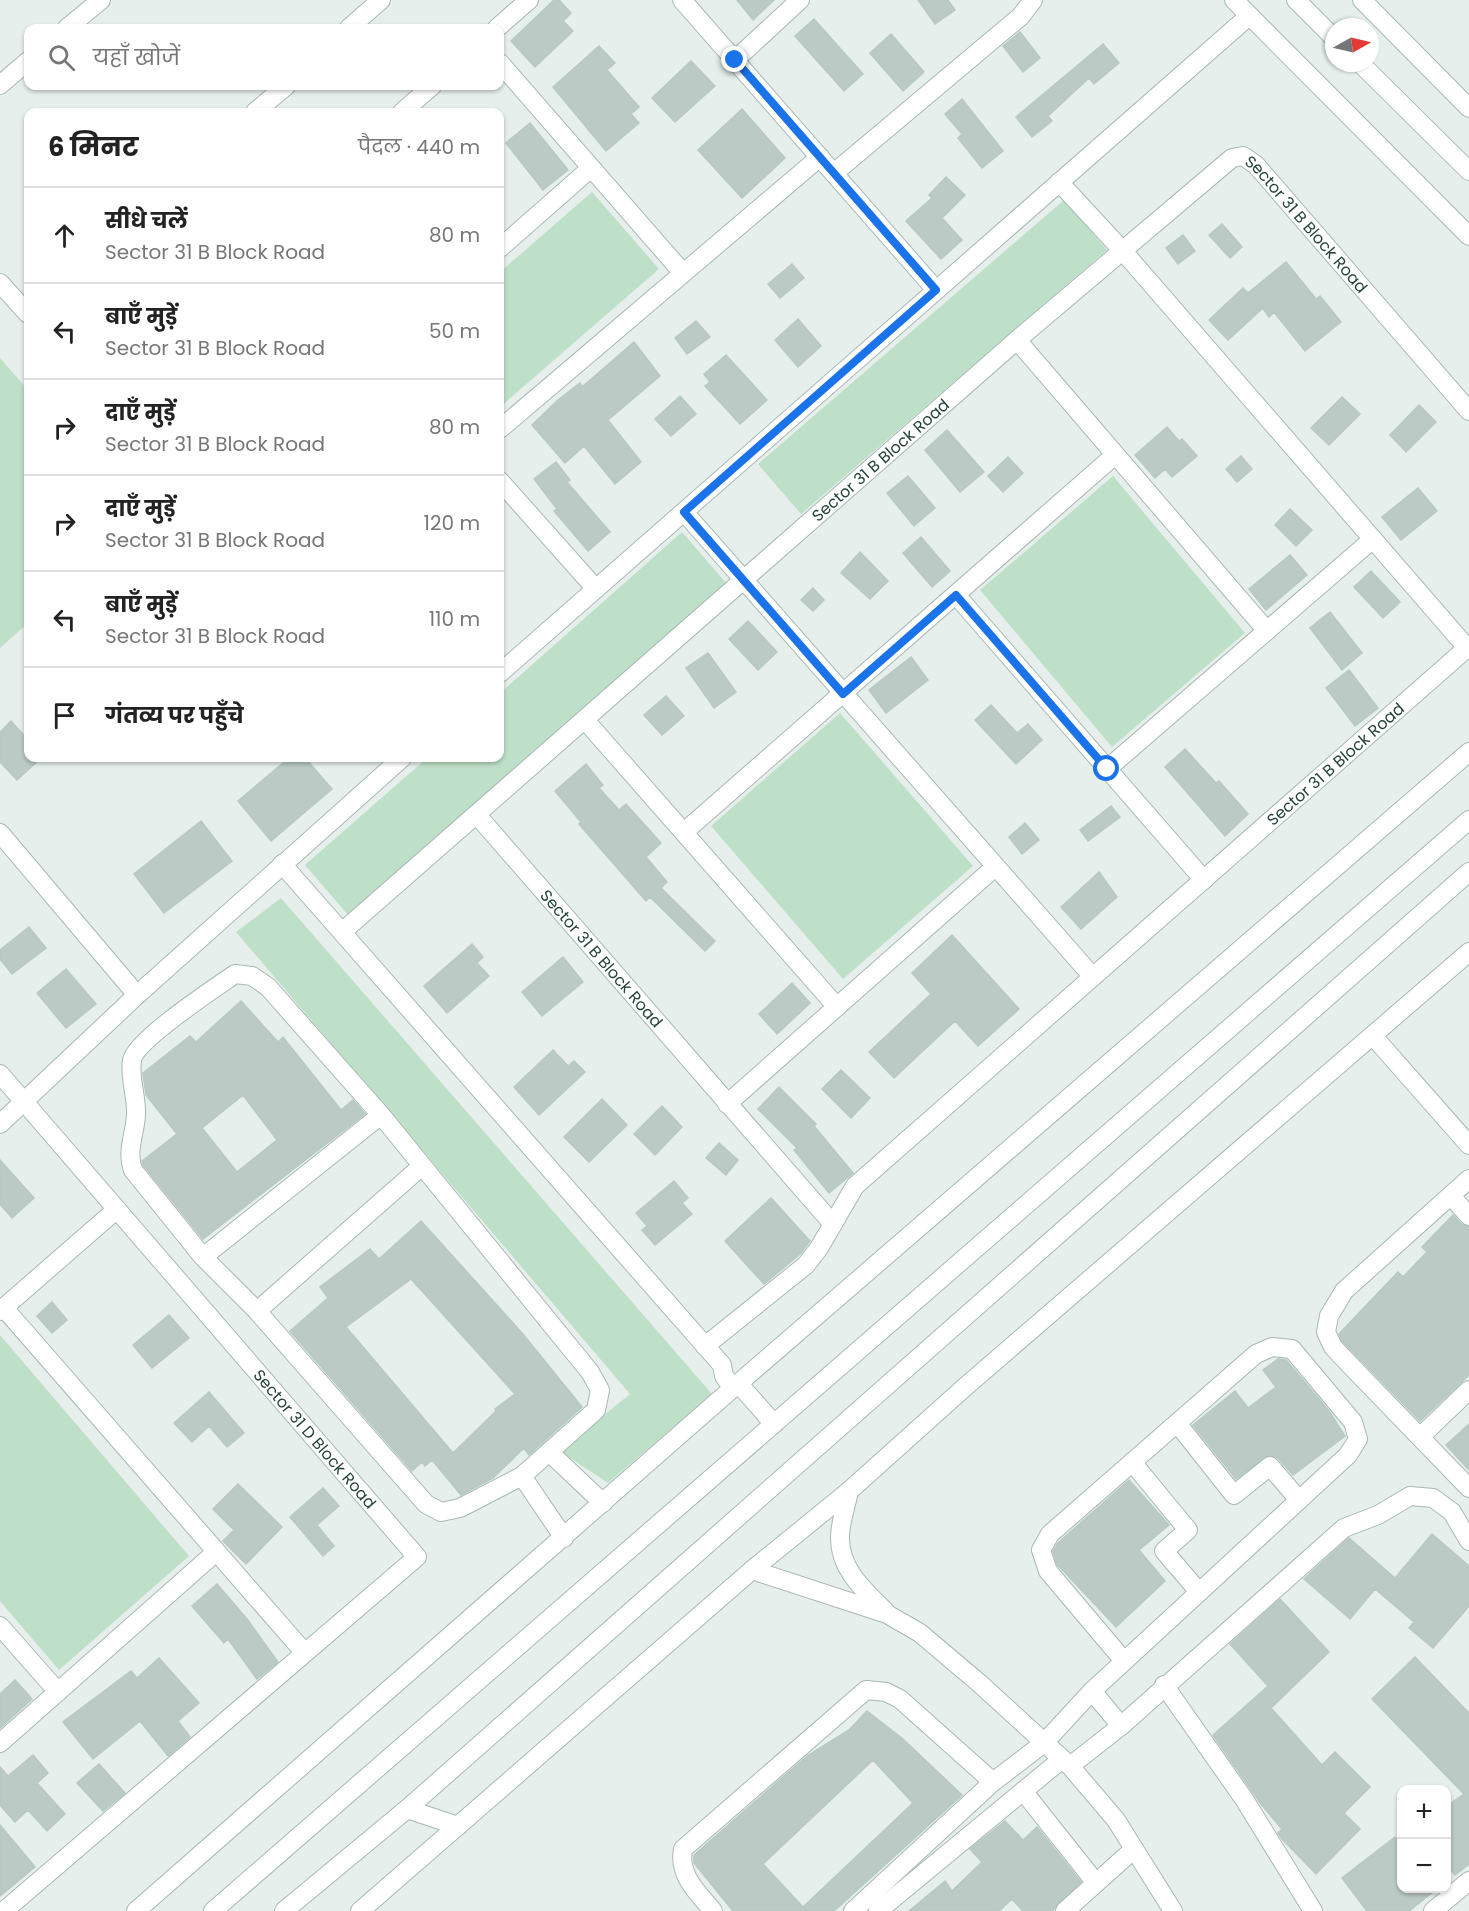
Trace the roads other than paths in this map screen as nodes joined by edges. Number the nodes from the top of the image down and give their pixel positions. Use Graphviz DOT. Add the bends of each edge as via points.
graph roads {
  1 [pos="101,0"];
  2 [pos="381,0"];
  3 [pos="529,0"];
  4 [pos="682,0"];
  5 [pos="800,0"];
  6 [pos="1033,0"];
  7 [pos="1234,0"];
  8 [pos="1296,0"];
  9 [pos="1362,0"];
  10 [pos="1249,16"];
  11 [pos="72,24"];
  12 [pos="354,24"];
  13 [pos="502,24"];
  14 [pos="1325,29"];
  15 [pos="735,60"];
  16 [pos="24,64"];
  17 [pos="504,68"];
  18 [pos="1368,72"];
  19 [pos="0,85"];
  20 [pos="281,90"];
  21 [pos="427,90"];
  22 [pos="260,108"];
  23 [pos="407,108"];
  24 [pos="1469,108"];
  25 [pos="820,157"];
  26 [pos="591,168"];
  27 [pos="1469,171"];
  28 [pos="834,173"];
  29 [pos="1059,182"];
  30 [pos="1469,236"];
  31 [pos="504,244"];
  32 [pos="1122,250"];
  33 [pos="683,273"];
  34 [pos="0,284"];
  35 [pos="936,290"];
  36 [pos="24,310"];
  37 [pos="1017,340"];
  38 [pos="1469,411"];
  39 [pos="504,426"];
  40 [pos="1115,455"];
  41 [pos="504,486"];
  42 [pos="684,512"];
  43 [pos="1373,539"];
  44 [pos="743,580"];
  45 [pos="596,589"];
  46 [pos="956,595"];
  47 [pos="1267,631"];
  48 [pos="1468,649"];
  49 [pos="504,670"];
  50 [pos="843,694"];
  51 [pos="585,720"];
  52 [pos="1469,752"];
  53 [pos="397,762"];
  54 [pos="1107,769"];
  55 [pos="477,815"];
  56 [pos="1469,820"];
  57 [pos="684,832"];
  58 [pos="0,833"];
  59 [pos="282,864"];
  60 [pos="995,867"];
  61 [pos="1469,872"];
  62 [pos="1204,880"];
  63 [pos="342,932"];
  64 [pos="1469,952"];
  65 [pos="1093,977"];
  66 [pos="137,995"];
  67 [pos="837,1006"];
  68 [pos="1373,1036"];
  69 [pos="0,1074"];
  70 [pos="24,1102"];
  71 [pos="726,1104"];
  72 [pos="381,1115"];
  73 [pos="0,1124"];
  74 [pos="1469,1145"];
  75 [pos="422,1166"];
  76 [pos="1469,1179"];
  77 [pos="1451,1196"];
  78 [pos="117,1209"];
  79 [pos="1469,1216"];
  80 [pos="832,1223"];
  81 [pos="203,1257"];
  82 [pos="2,1310"];
  83 [pos="257,1311"];
  84 [pos="705,1346"];
  85 [pos="738,1384"];
  86 [pos="1469,1390"];
  87 [pos="1177,1423"];
  88 [pos="774,1424"];
  89 [pos="1421,1436"];
  90 [pos="549,1452"];
  91 [pos="1132,1462"];
  92 [pos="522,1476"];
  93 [pos="1469,1488"];
  94 [pos="849,1491"];
  95 [pos="1299,1500"];
  96 [pos="603,1503"];
  97 [pos="564,1538"];
  98 [pos="1469,1541"];
  99 [pos="216,1552"];
  100 [pos="752,1570"];
  101 [pos="1199,1592"];
  102 [pos="887,1614"];
  103 [pos="0,1626"];
  104 [pos="304,1653"];
  105 [pos="1124,1661"];
  106 [pos="1164,1685"];
  107 [pos="1092,1691"];
  108 [pos="58,1692"];
  109 [pos="1121,1726"];
  110 [pos="0,1743"];
  111 [pos="1044,1743"];
  112 [pos="1066,1763"];
  113 [pos="993,1782"];
  114 [pos="1023,1791"];
  115 [pos="407,1809"];
  116 [pos="458,1826"];
  117 [pos="1134,1849"];
  118 [pos="1469,1881"];
  119 [pos="1096,1884"];
  120 [pos="1165,1908"];
  121 [pos="1306,1909"];
  122 [pos="4,1911"];
  123 [pos="136,1911"];
  124 [pos="213,1911"];
  125 [pos="284,1911"];
  126 [pos="359,1911"];
  127 [pos="713,1911"];
  128 [pos="854,1911"];
  129 [pos="878,1911"];
  130 [pos="1065,1911"];
  131 [pos="1433,1911"];
  1 -- 11 [label="street"];
  2 -- 12 [label="street"];
  3 -- 13 [label="street"];
  4 -- 15 [label="street"];
  5 -- 15 [label="street"];
  6 -- 28 [label="street" via="1022,16"];
  7 -- 10 [label="street"];
  8 -- 14 [label="street"];
  9 -- 24 [label="street"];
  10 -- 29 [label="street"];
  10 -- 30 [label="street"];
  15 -- 25 [label="street"];
  16 -- 19 [label="street"];
  17 -- 26 [label="street"];
  18 -- 27 [label="street"];
  20 -- 22 [label="street"];
  21 -- 23 [label="street"];
  25 -- 28 [label="street"];
  25 -- 33 [label="street"];
  26 -- 31 [label="street"];
  26 -- 33 [label="street"];
  28 -- 35 [label="street"];
  29 -- 32 [label="street, Sector 31 B Block Road"];
  29 -- 35 [label="street"];
  32 -- 37 [label="street, Sector 31 B Block Road"];
  32 -- 38 [label="street, Sector 31 B Block Road" via="1232,158 1243,156 1256,165"];
  32 -- 43 [label="street, Sector 31 B Block Road"];
  33 -- 39 [label="street"];
  34 -- 36 [label="street"];
  35 -- 42 [label="street"];
  37 -- 40 [label="street"];
  37 -- 44 [label="street, Sector 31 B Block Road"];
  40 -- 46 [label="street"];
  40 -- 47 [label="street"];
  41 -- 45 [label="street"];
  42 -- 44 [label="street"];
  42 -- 45 [label="street"];
  43 -- 47 [label="street"];
  43 -- 48 [label="street, Sector 31 B Block Road"];
  44 -- 50 [label="street"];
  44 -- 51 [label="street, Sector 31 B Block Road"];
  45 -- 49 [label="street"];
  46 -- 50 [label="street"];
  46 -- 54 [label="street"];
  47 -- 54 [label="street"];
  48 -- 62 [label="street, Sector 31 B Block Road"];
  50 -- 57 [label="street"];
  50 -- 60 [label="street"];
  51 -- 55 [label="street, Sector 31 B Block Road"];
  51 -- 57 [label="street"];
  52 -- 85 [label="street"];
  53 -- 59 [label="street"];
  54 -- 62 [label="street"];
  55 -- 63 [label="street, Sector 31 B Block Road"];
  55 -- 71 [label="street, Sector 31 B Block Road"];
  56 -- 88 [label="street"];
  57 -- 67 [label="street"];
  58 -- 66 [label="street"];
  59 -- 63 [label="street"];
  59 -- 66 [label="street"];
  60 -- 65 [label="street"];
  60 -- 67 [label="street"];
  61 -- 115 [label="street"];
  62 -- 65 [label="street, Sector 31 B Block Road"];
  63 -- 84 [label="street"];
  64 -- 68 [label="street"];
  65 -- 80 [label="street, Sector 31 B Block Road" via="855,1186"];
  66 -- 70 [label="street"];
  67 -- 71 [label="street"];
  68 -- 74 [label="street"];
  68 -- 94 [label="street"];
  69 -- 70 [label="street, Sector 31 D Block Road"];
  70 -- 73 [label="street"];
  70 -- 78 [label="street, Sector 31 D Block Road"];
  71 -- 80 [label="street, Sector 31 B Block Road"];
  72 -- 75 [label="street"];
  72 -- 81 [label="street"];
  72 -- 81 [label="street" via="268,987 252,976 235,974 144,1041 133,1057 137,1101 130,1162"];
  75 -- 83 [label="street"];
  75 -- 90 [label="street" via="590,1372 600,1390 596,1410"];
  76 -- 77 [label="street"];
  77 -- 79 [label="street"];
  77 -- 89 [label="street" via="1344,1291 1329,1316 1326,1332 1333,1347"];
  78 -- 82 [label="street"];
  78 -- 104 [label="street, Sector 31 D Block Road" via="417,1557"];
  80 -- 84 [label="street, Sector 31 B Block Road" via="806,1265"];
  81 -- 83 [label="street"];
  82 -- 99 [label="street"];
  83 -- 92 [label="street" via="426,1504 441,1512 460,1508"];
  84 -- 85 [label="street" via="722,1365 733,1368"];
  85 -- 88 [label="street"];
  85 -- 96 [label="street"];
  86 -- 89 [label="street"];
  87 -- 91 [label="street"];
  87 -- 95 [label="street" via="1234,1495 1270,1466"];
  87 -- 95 [label="street" via="1256,1354 1272,1347 1292,1349 1353,1422 1358,1439 1348,1455"];
  88 -- 124 [label="street"];
  89 -- 93 [label="street"];
  90 -- 92 [label="street"];
  90 -- 96 [label="street"];
  91 -- 101 [label="street" via="1188,1530 1164,1551"];
  91 -- 105 [label="street" via="1050,1534 1041,1550 1048,1571"];
  92 -- 97 [label="street"];
  94 -- 100 [label="street"];
  94 -- 102 [label="street" via="840,1538 845,1563 857,1583"];
  95 -- 101 [label="street"];
  96 -- 97 [label="street"];
  97 -- 123 [label="street"];
  98 -- 106 [label="street" via="1452,1512 1433,1498 1410,1496 1378,1515 1344,1528"];
  99 -- 104 [label="street"];
  99 -- 108 [label="street"];
  100 -- 102 [label="street"];
  100 -- 116 [label="street"];
  101 -- 105 [label="street"];
  102 -- 111 [label="street" via="920,1633"];
  103 -- 108 [label="street"];
  104 -- 122 [label="street, Sector 31 D Block Road"];
  105 -- 107 [label="street"];
  106 -- 109 [label="street"];
  106 -- 121 [label="street" via="1244,1799"];
  107 -- 109 [label="street"];
  107 -- 111 [label="street"];
  108 -- 110 [label="street"];
  109 -- 112 [label="street"];
  111 -- 112 [label="street"];
  111 -- 113 [label="street"];
  112 -- 114 [label="street"];
  112 -- 117 [label="street" via="1116,1820"];
  113 -- 127 [label="street" via="900,1699 886,1692 866,1690 683,1849 685,1876"];
  113 -- 128 [label="street"];
  114 -- 119 [label="street"];
  114 -- 129 [label="street"];
  115 -- 116 [label="street"];
  115 -- 125 [label="street"];
  116 -- 126 [label="street"];
  117 -- 119 [label="street"];
  117 -- 120 [label="street"];
  118 -- 131 [label="street"];
  119 -- 130 [label="street"];
}
